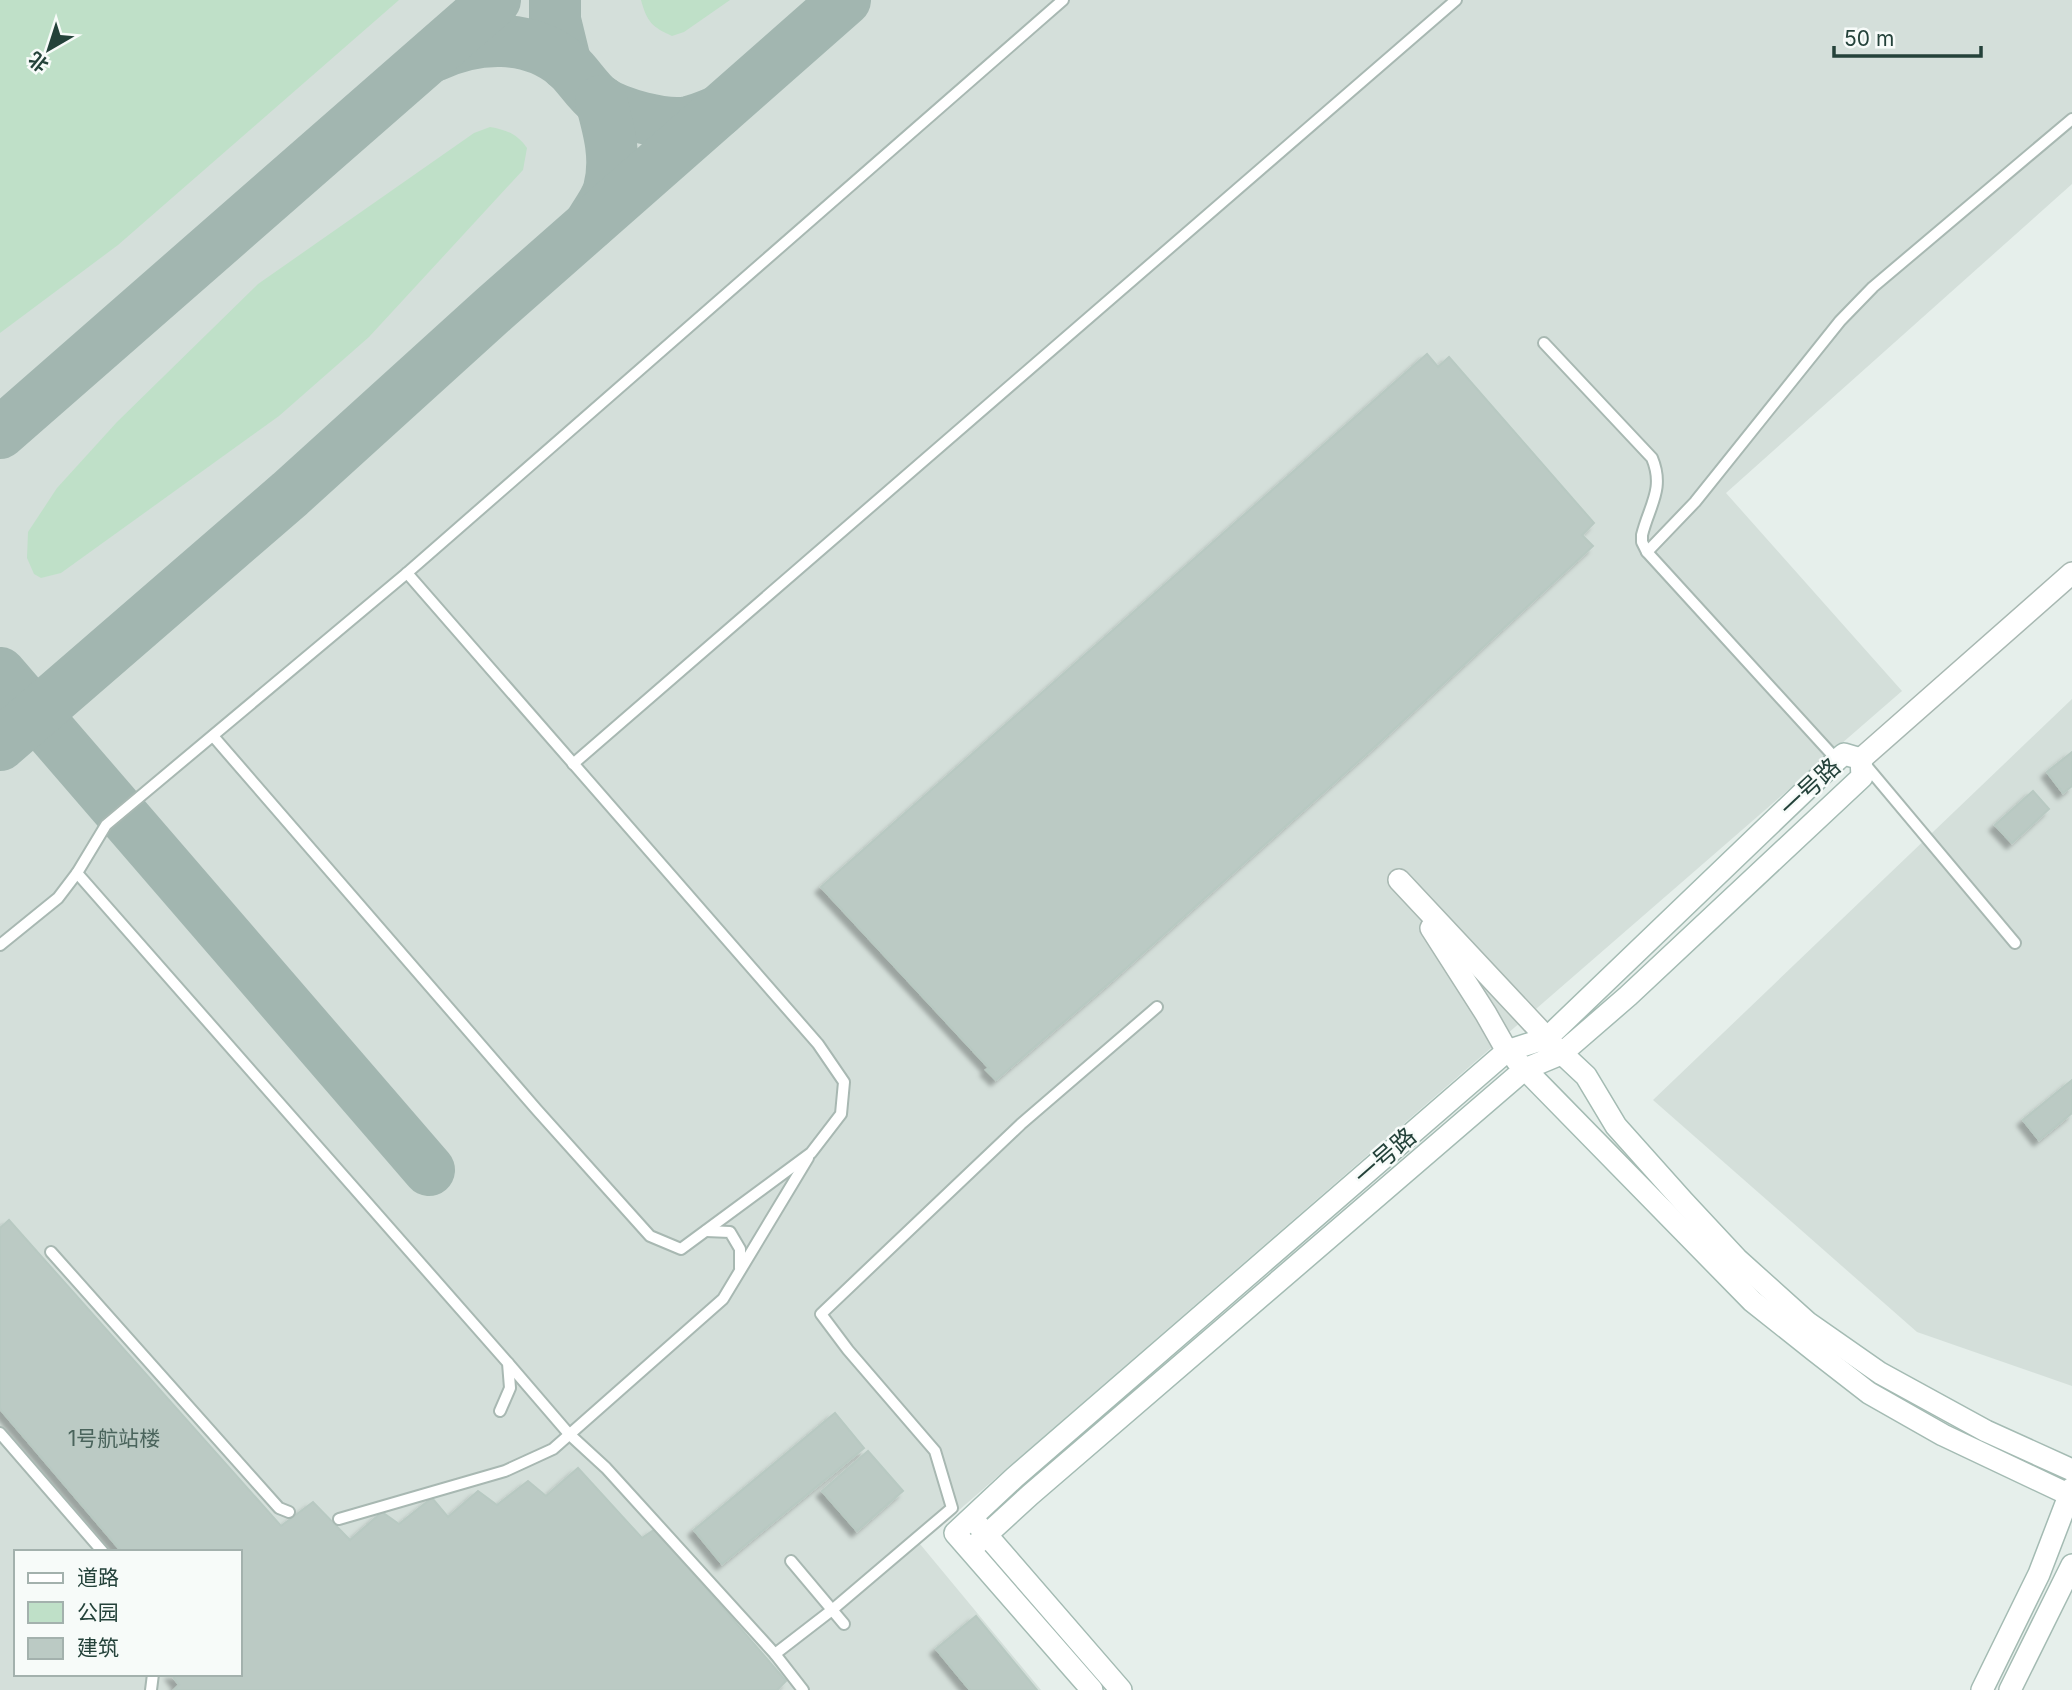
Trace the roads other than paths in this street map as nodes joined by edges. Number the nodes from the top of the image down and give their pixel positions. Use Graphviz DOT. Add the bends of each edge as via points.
graph roads {
  1 [pos="1063,0"];
  2 [pos="1456,0"];
  3 [pos="2072,119"];
  4 [pos="1544,343"];
  5 [pos="1647,551"];
  6 [pos="407,573"];
  7 [pos="2069,581"];
  8 [pos="213,736"];
  9 [pos="1861,759"];
  10 [pos="1837,760"];
  11 [pos="573,764"];
  12 [pos="77,873"];
  13 [pos="2015,943"];
  14 [pos="0,945"];
  15 [pos="1157,1007"];
  16 [pos="1547,1038"];
  17 [pos="1507,1051"];
  18 [pos="1562,1054"];
  19 [pos="1525,1069"];
  20 [pos="811,1153"];
  21 [pos="706,1231"];
  22 [pos="51,1252"];
  23 [pos="740,1271"];
  24 [pos="508,1363"];
  25 [pos="500,1411"];
  26 [pos="0,1433"];
  27 [pos="569,1434"];
  28 [pos="2072,1469"];
  29 [pos="2071,1492"];
  30 [pos="289,1512"];
  31 [pos="972,1517"];
  32 [pos="339,1519"];
  33 [pos="987,1535"];
  34 [pos="101,1550"];
  35 [pos="970,1550"];
  36 [pos="791,1561"];
  37 [pos="2072,1565"];
  38 [pos="832,1610"];
  39 [pos="844,1624"];
  40 [pos="775,1654"];
  41 [pos="803,1690"];
  42 [pos="1092,1690"];
  43 [pos="1121,1690"];
  44 [pos="1982,1690"];
  45 [pos="2010,1690"];
  1 -- 6 [label="lane"];
  2 -- 11 [label="lane"];
  3 -- 5 [label="lane" via="1873,287 1840,321 1695,502"];
  4 -- 5 [label="lane" via="1652,458 1658,485 1642,535"];
  5 -- 10 [label="lane"];
  6 -- 8 [label="lane"];
  6 -- 11 [label="lane"];
  7 -- 9 [label="main road"];
  8 -- 12 [label="lane" via="106,825"];
  8 -- 21 [label="lane" via="650,1236 681,1249"];
  9 -- 10 [label="main road, 一号路" via="1844,754"];
  9 -- 13 [label="lane"];
  9 -- 18 [label="main road, 一号路" via="1862,777"];
  10 -- 16 [label="main road, 一号路"];
  11 -- 20 [label="lane" via="818,1044 844,1082 841,1114"];
  12 -- 14 [label="lane" via="58,898"];
  12 -- 24 [label="lane"];
  15 -- 38 [label="lane" via="1021,1124 821,1314 935,1451 952,1508"];
  16 -- 17 [label="main road, 一号路"];
  16 -- 17 [label="main road" via="1399,880"];
  16 -- 18 [label="main road"];
  17 -- 19 [label="main road"];
  17 -- 31 [label="main road, 一号路"];
  18 -- 19 [label="main road, 一号路"];
  18 -- 28 [label="main road" via="1586,1076 1616,1126 1683,1201 1737,1259 1807,1322 1880,1373 1986,1431"];
  19 -- 29 [label="main road" via="1752,1301 1804,1343 1869,1393 1932,1429"];
  19 -- 33 [label="main road, 一号路"];
  20 -- 21 [label="lane"];
  20 -- 23 [label="lane"];
  21 -- 23 [label="lane" via="730,1232 740,1249"];
  22 -- 30 [label="lane" via="279,1508"];
  23 -- 27 [label="lane" via="723,1299"];
  24 -- 25 [label="lane" via="510,1388"];
  24 -- 27 [label="lane"];
  26 -- 34 [label="lane"];
  27 -- 32 [label="lane" via="553,1450 505,1471"];
  27 -- 40 [label="lane" via="606,1468"];
  29 -- 44 [label="main road" via="2039,1574"];
  31 -- 33 [label="main road"];
  31 -- 35 [label="main road, 一号路" via="955,1533"];
  33 -- 35 [label="main road, 一号路"];
  33 -- 43 [label="main road"];
  35 -- 42 [label="main road"];
  36 -- 38 [label="lane"];
  37 -- 45 [label="main road"];
  38 -- 39 [label="lane"];
  38 -- 40 [label="lane"];
  40 -- 41 [label="lane"];
}
